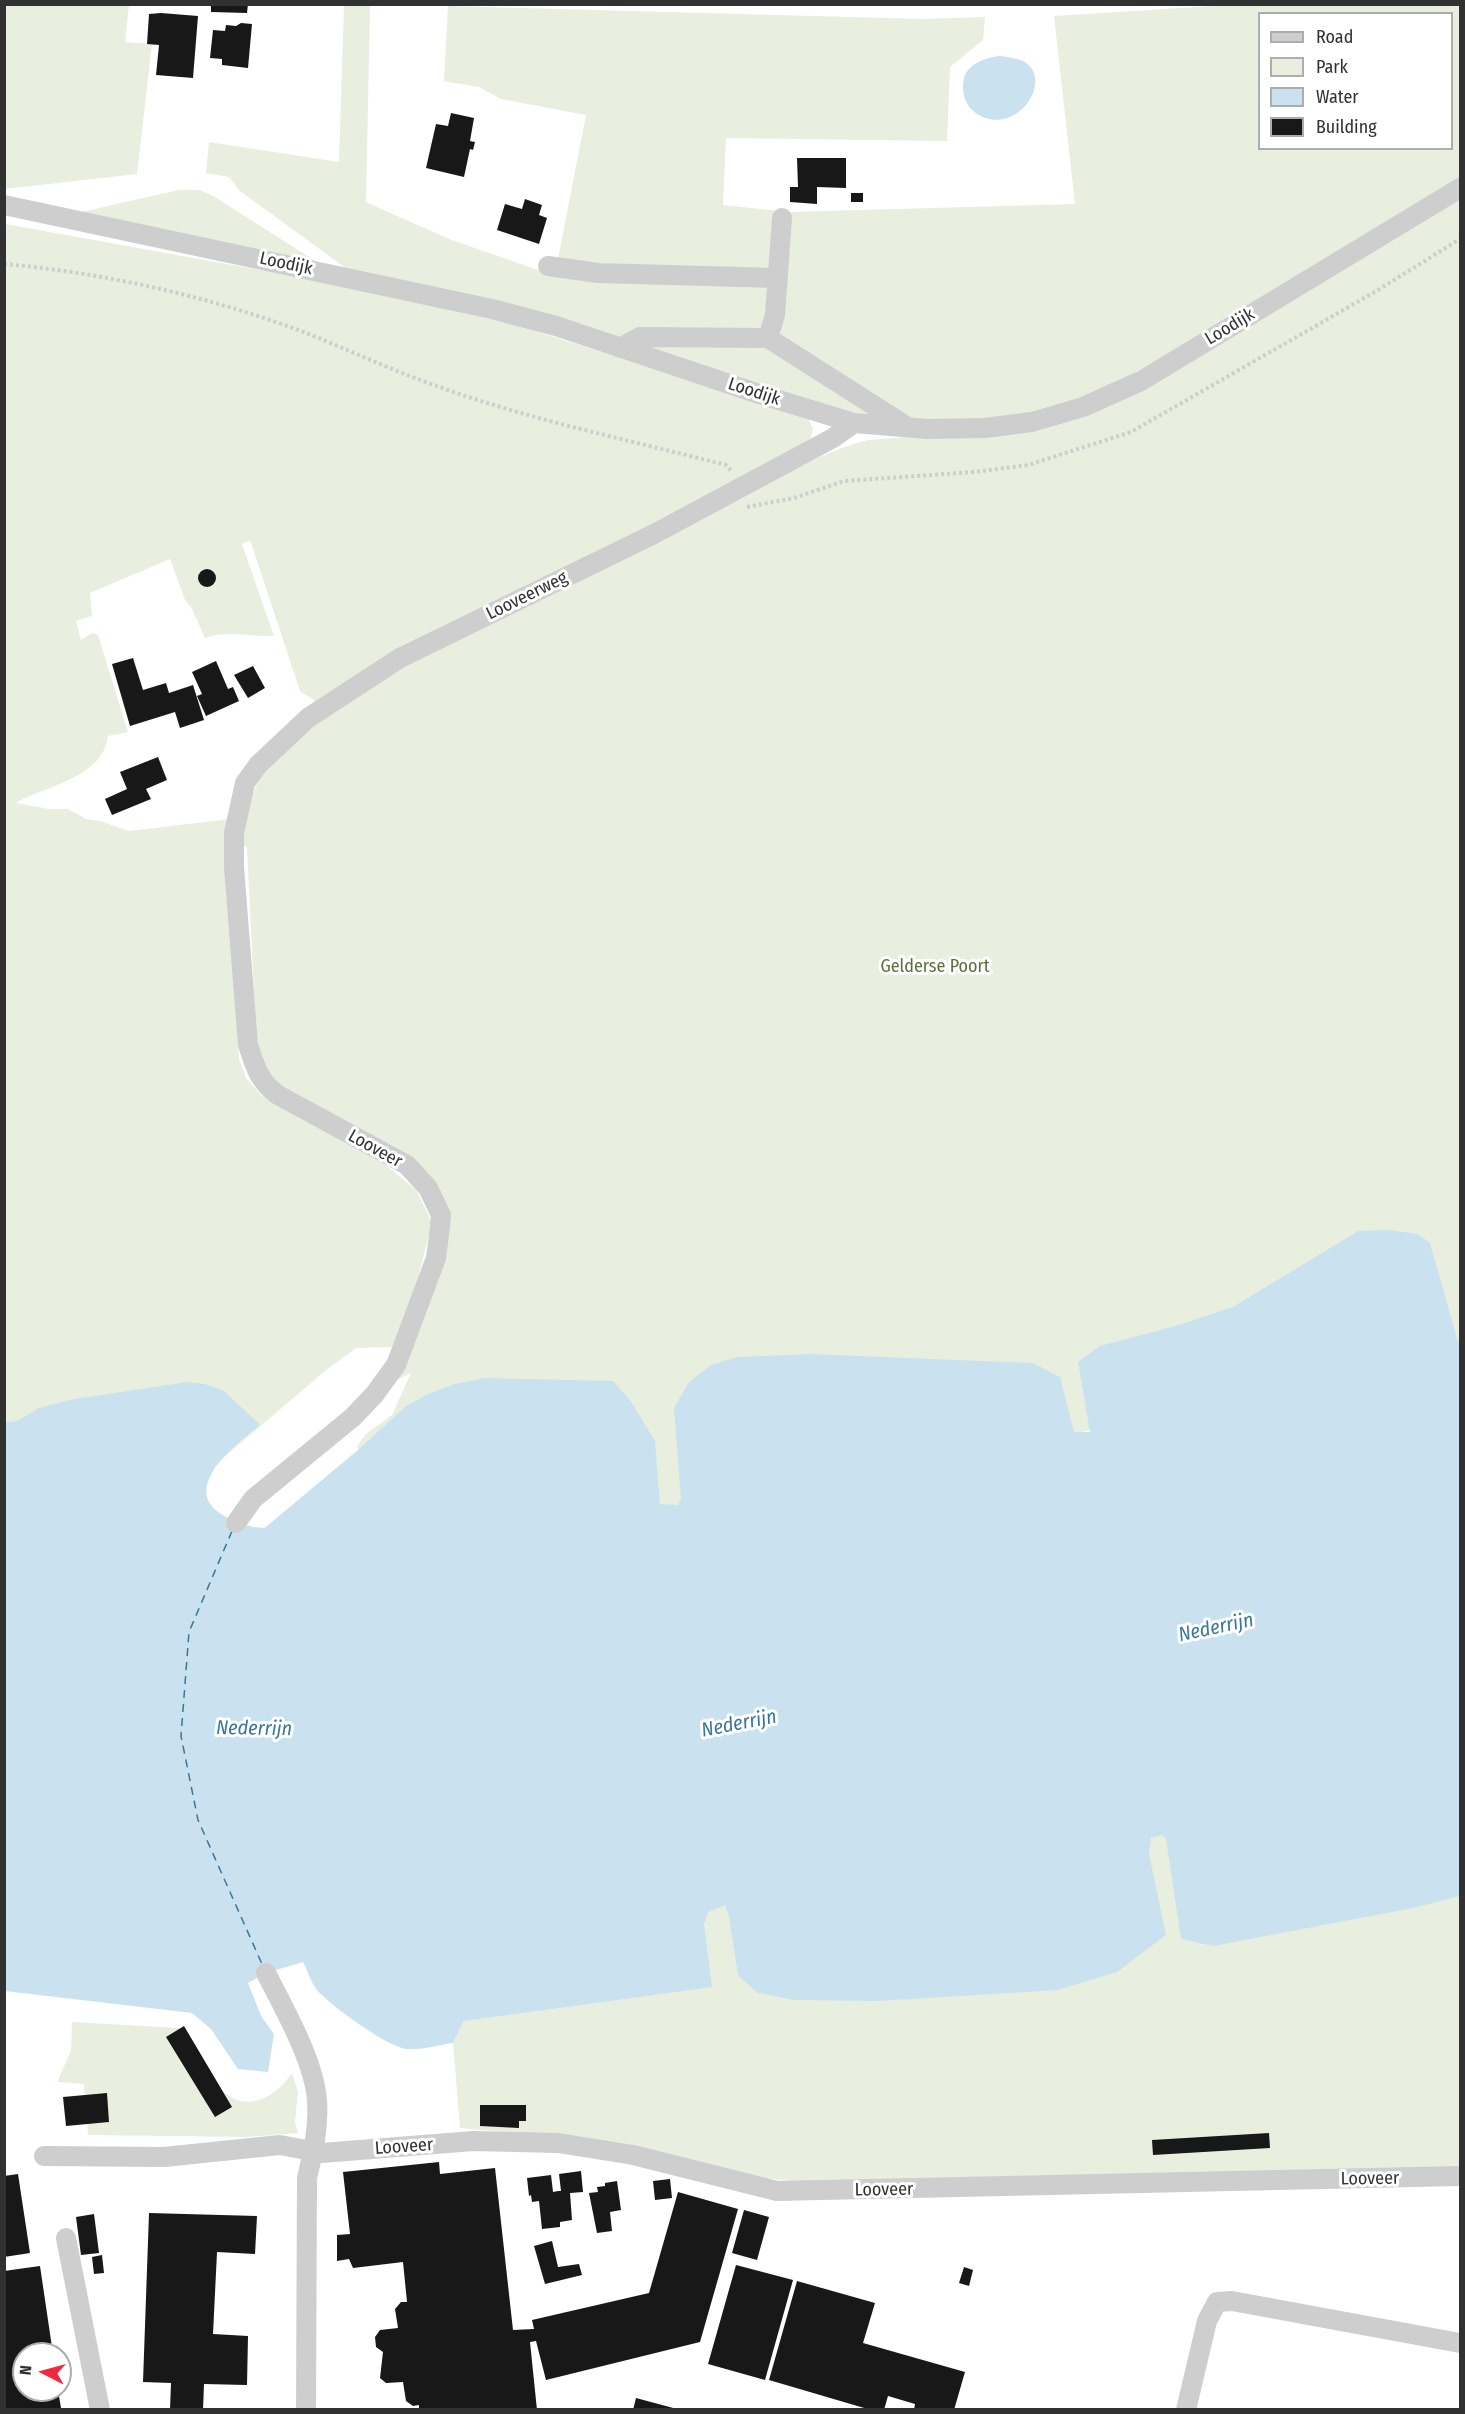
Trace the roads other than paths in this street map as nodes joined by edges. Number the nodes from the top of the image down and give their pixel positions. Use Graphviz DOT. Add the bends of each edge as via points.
graph roads {
  1 [pos="1461,188"];
  2 [pos="4,205"];
  3 [pos="782,218"];
  4 [pos="548,266"];
  5 [pos="777,278"];
  6 [pos="768,338"];
  7 [pos="620,348"];
  8 [pos="854,423"];
  9 [pos="909,427"];
  10 [pos="237,809"];
  11 [pos="236,1523"];
  12 [pos="266,1973"];
  13 [pos="313,2151"];
  14 [pos="44,2156"];
  15 [pos="1461,2176"];
  16 [pos="66,2238"];
  17 [pos="1461,2343"];
  18 [pos="100,2409"];
  19 [pos="306,2409"];
  20 [pos="1186,2409"];
  1 -- 9 [label="street, Loodijk" via="1141,381 1083,407 1032,422 985,428"];
  2 -- 7 [label="street, Loodijk" via="492,309"];
  3 -- 5 [label="street"];
  4 -- 5 [label="street" via="598,273"];
  5 -- 6 [label="street" via="775,315"];
  6 -- 7 [label="street" via="640,337"];
  6 -- 9 [label="street"];
  7 -- 8 [label="street, Loodijk"];
  8 -- 9 [label="street, Loodijk"];
  8 -- 10 [label="street, Looveerweg" via="654,534 400,658 300,726 258,765 245,783"];
  10 -- 11 [label="street, Looveer" via="234,867 248,1045 257,1073 266,1087 278,1095 407,1165 429,1188 441,1215 435,1258 396,1365 353,1417 254,1499"];
  12 -- 13 [label="street" via="294,2028 316,2089"];
  13 -- 14 [label="street, Looveer" via="280,2145 164,2157"];
  13 -- 15 [label="street, Looveer" via="473,2141 558,2143 633,2155 777,2191"];
  13 -- 19 [label="street" via="307,2178"];
  16 -- 18 [label="street"];
  17 -- 20 [label="street" via="1232,2301 1217,2302 1207,2321"];
}
